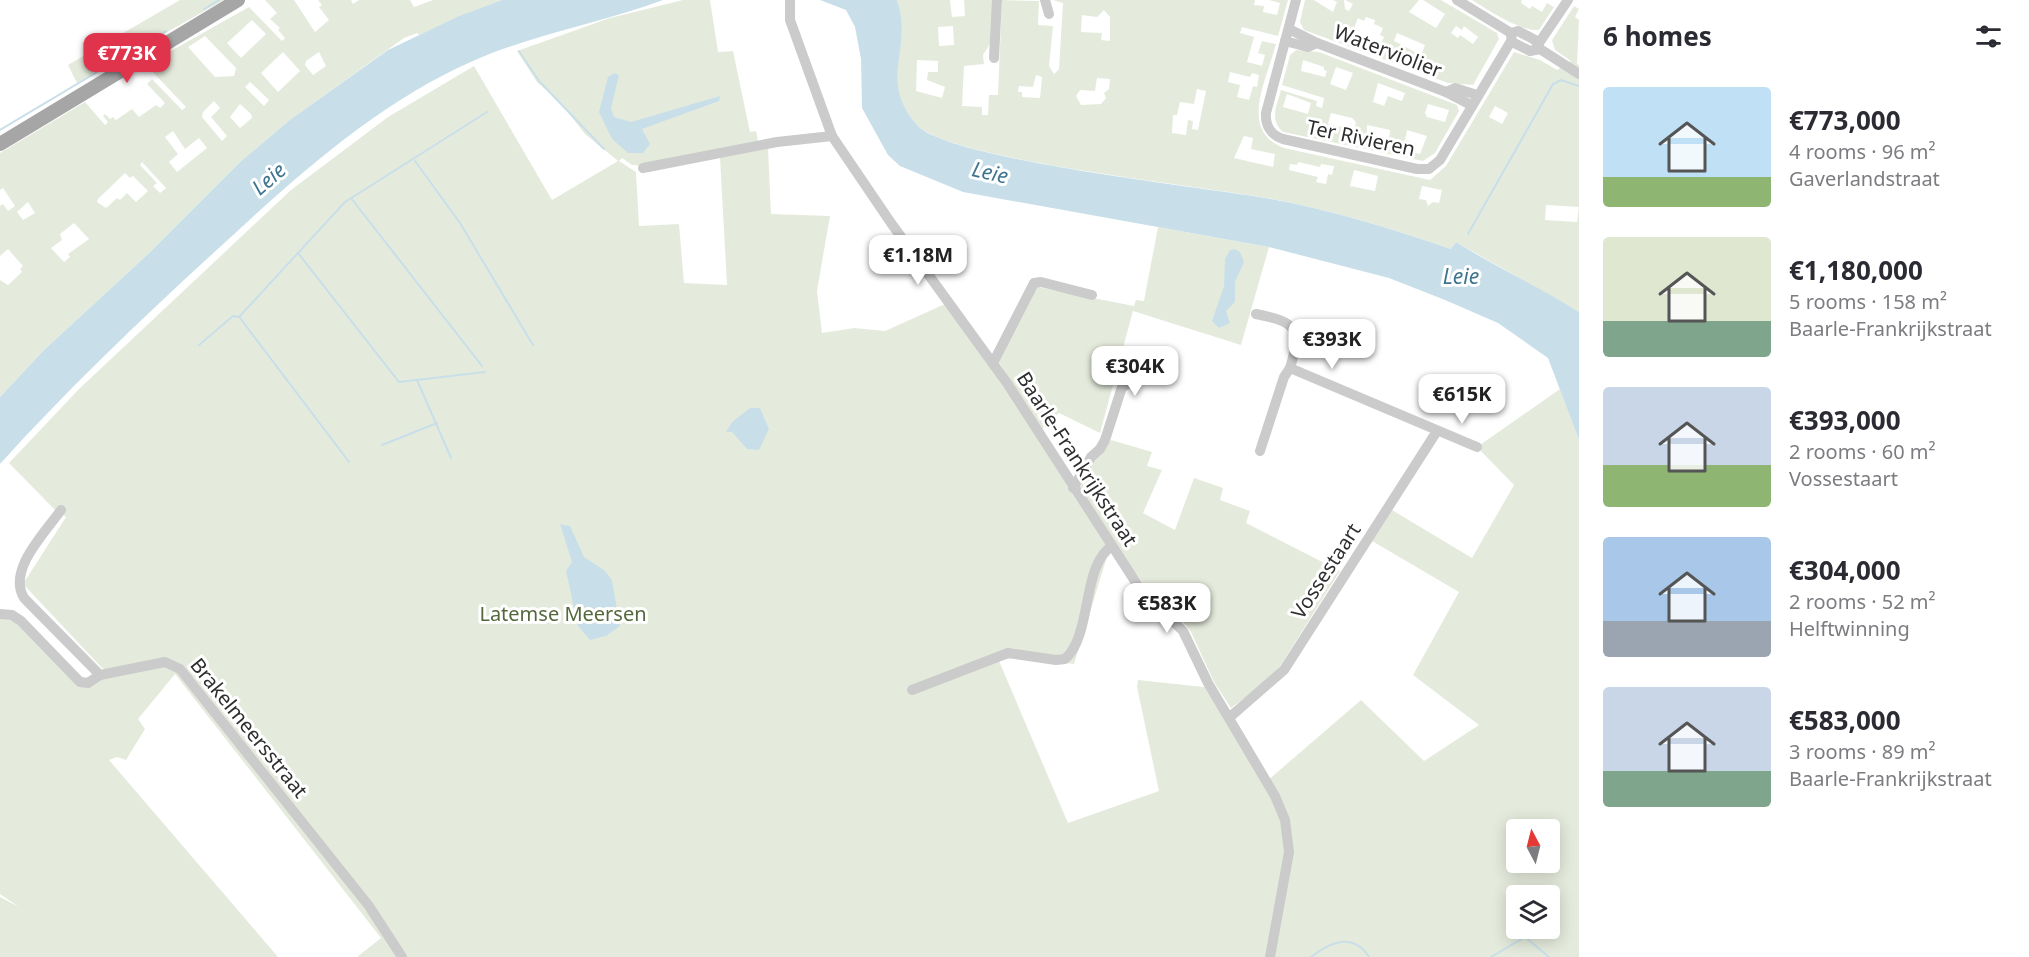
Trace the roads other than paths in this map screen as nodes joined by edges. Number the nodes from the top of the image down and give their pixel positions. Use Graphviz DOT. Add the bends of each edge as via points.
graph roads {
  1 [pos="238,0"];
  2 [pos="790,0"];
  3 [pos="997,0"];
  4 [pos="1045,0"];
  5 [pos="1296,0"];
  6 [pos="1457,0"];
  7 [pos="1568,0"];
  8 [pos="1049,14"];
  9 [pos="1289,29"];
  10 [pos="1511,37"];
  11 [pos="1285,41"];
  12 [pos="1317,43"];
  13 [pos="1539,46"];
  14 [pos="994,58"];
  15 [pos="1579,74"];
  16 [pos="1446,92"];
  17 [pos="1477,95"];
  18 [pos="1471,105"];
  19 [pos="832,136"];
  20 [pos="0,144"];
  21 [pos="643,168"];
  22 [pos="1092,295"];
  23 [pos="1256,314"];
  24 [pos="993,363"];
  25 [pos="1290,368"];
  26 [pos="1122,387"];
  27 [pos="1437,431"];
  28 [pos="1477,447"];
  29 [pos="1260,451"];
  30 [pos="1073,488"];
  31 [pos="61,510"];
  32 [pos="1112,546"];
  33 [pos="0,614"];
  34 [pos="100,675"];
  35 [pos="912,690"];
  36 [pos="1230,717"];
  37 [pos="402,957"];
  38 [pos="1270,957"];
  1 -- 20 [label="main road"];
  2 -- 19 [label="street, Baarle-Frankrijkstraat" via="790,20"];
  3 -- 14 [label="street"];
  4 -- 8 [label="street"];
  5 -- 9 [label="street, Ter Rivieren"];
  6 -- 10 [label="street"];
  7 -- 13 [label="street"];
  9 -- 11 [label="street, Ter Rivieren"];
  9 -- 12 [label="street, Waterviolier"];
  10 -- 13 [label="street" via="1530,51"];
  10 -- 17 [label="street, Ter Rivieren"];
  11 -- 12 [label="street, Waterviolier" via="1308,47"];
  11 -- 18 [label="street, Ter Rivieren" via="1265,117 1271,131 1282,139 1429,169 1440,160"];
  12 -- 16 [label="street, Waterviolier"];
  13 -- 15 [label="street"];
  16 -- 17 [label="street, Waterviolier" via="1455,88"];
  16 -- 18 [label="street, Waterviolier"];
  17 -- 18 [label="street, Ter Rivieren"];
  19 -- 21 [label="street" via="777,142"];
  19 -- 24 [label="street, Baarle-Frankrijkstraat"];
  22 -- 24 [label="street, Baarle-Frankrijkstraat" via="1034,283"];
  23 -- 25 [label="street" via="1281,319 1295,334 1298,344"];
  24 -- 30 [label="street, Baarle-Frankrijkstraat"];
  25 -- 27 [label="street"];
  25 -- 29 [label="street"];
  26 -- 30 [label="street" via="1105,440"];
  27 -- 28 [label="street"];
  27 -- 36 [label="street, Vossestaart" via="1284,670"];
  30 -- 32 [label="street, Baarle-Frankrijkstraat"];
  31 -- 34 [label="street" via="21,571 19,587 24,598"];
  32 -- 35 [label="street" via="1100,558 1074,645 1065,658 1008,653"];
  32 -- 36 [label="street, Baarle-Frankrijkstraat" via="1142,592 1183,631"];
  33 -- 34 [label="street, Brakelmeersstraat" via="21,621 80,682 88,683"];
  34 -- 37 [label="street, Brakelmeersstraat" via="165,662 180,669 369,906"];
  36 -- 38 [label="street, Baarle-Frankrijkstraat" via="1275,796 1288,831 1287,875"];
}
